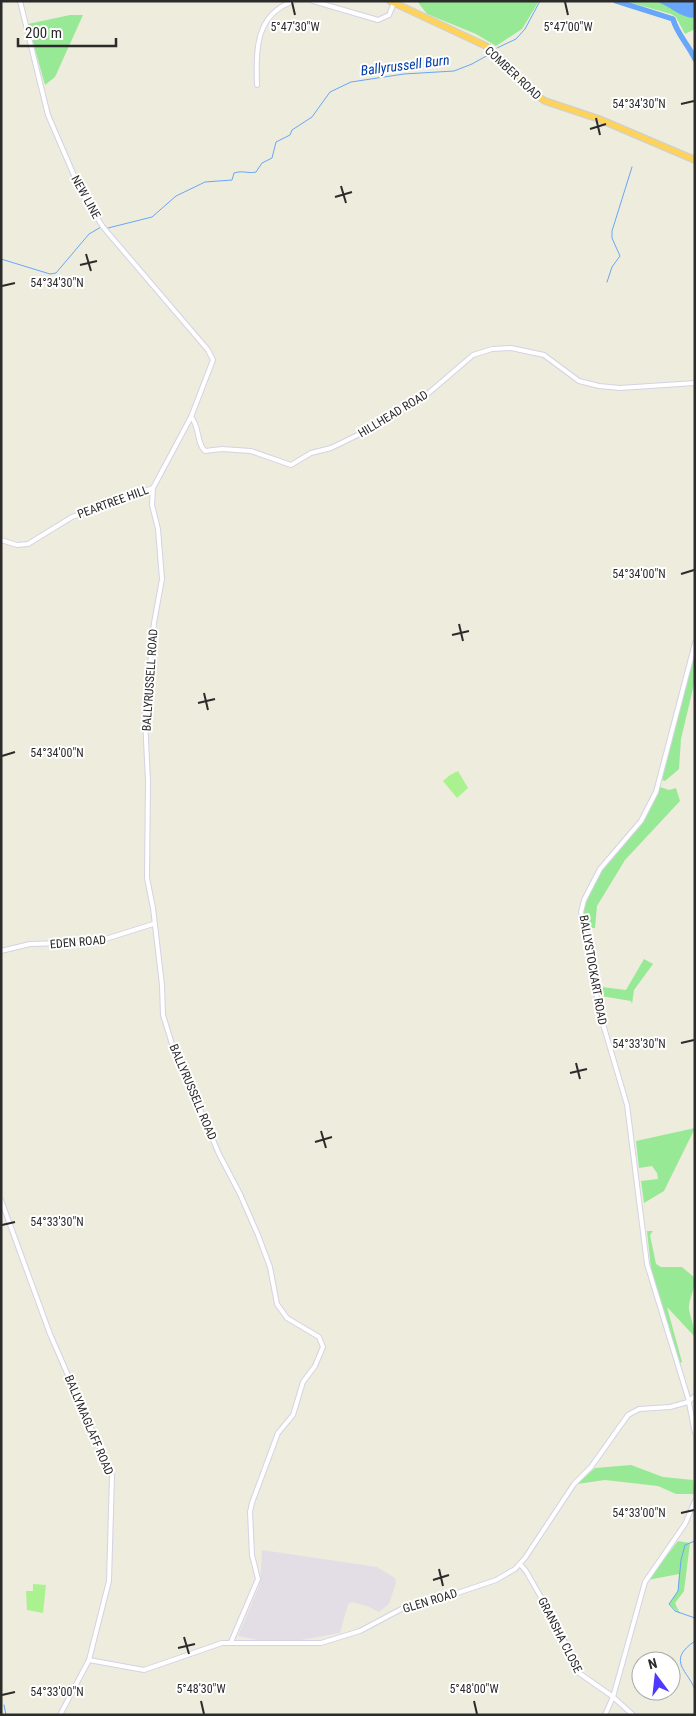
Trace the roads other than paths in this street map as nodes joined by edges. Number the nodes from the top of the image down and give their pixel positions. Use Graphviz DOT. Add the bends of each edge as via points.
graph roads {
  1 [pos="20,1"];
  2 [pos="294,1"];
  3 [pos="314,1"];
  4 [pos="392,2"];
  5 [pos="257,85"];
  6 [pos="695,160"];
  7 [pos="213,360"];
  8 [pos="695,383"];
  9 [pos="190,417"];
  10 [pos="152,488"];
  11 [pos="1,540"];
  12 [pos="695,643"];
  13 [pos="153,924"];
  14 [pos="1,950"];
  15 [pos="1,1200"];
  16 [pos="695,1396"];
  17 [pos="688,1402"];
  18 [pos="695,1433"];
  19 [pos="695,1501"];
  20 [pos="520,1564"];
  21 [pos="231,1642"];
  22 [pos="90,1660"];
  23 [pos="614,1697"];
  24 [pos="60,1715"];
  25 [pos="605,1715"];
  26 [pos="633,1715"];
  1 -- 7 [label="street, NEW LINE" via="48,115 78,186 103,227 208,350"];
  2 -- 5 [label="street" via="279,7 262,26"];
  3 -- 4 [label="street" via="378,20 389,15"];
  4 -- 6 [label="highway, COMBER ROAD" via="486,46 530,91 545,101 599,119"];
  7 -- 9 [label="street, PEARTREE HILL"];
  8 -- 9 [label="street, HILLHEAD ROAD" via="620,388 599,386 579,381 544,356 511,348 492,349 473,354 424,396 366,431 331,448 311,453 291,465 251,451 205,451 195,422"];
  9 -- 10 [label="street, PEARTREE HILL"];
  10 -- 11 [label="street, PEARTREE HILL" via="77,514 28,544 17,545"];
  10 -- 13 [label="street, BALLYRUSSELL ROAD" via="162,579 154,623 145,719 148,781 146,864"];
  12 -- 17 [label="street, BALLYSTOCKART ROAD" via="656,792 640,821 600,869 584,900 582,912 600,1014 627,1105 647,1264"];
  13 -- 14 [label="street, EDEN ROAD" via="104,941 30,944"];
  13 -- 21 [label="street, BALLYRUSSELL ROAD" via="162,984 162,1015 172,1044 258,1235 270,1267 277,1304 287,1318 318,1337 323,1347 304,1382 293,1415 278,1433 252,1502 252,1555 258,1579"];
  15 -- 22 [label="street, BALLYMAGLAFF ROAD" via="43,1319 112,1476 110,1575"];
  16 -- 17 [label="street, GLEN ROAD"];
  17 -- 18 [label="street, BALLYSTOCKART ROAD"];
  17 -- 20 [label="street, GLEN ROAD" via="664,1408 639,1409 628,1415 591,1467 574,1484"];
  19 -- 23 [label="street" via="685,1524 645,1582"];
  20 -- 21 [label="street, GLEN ROAD" via="496,1580 434,1601 408,1606 360,1631 330,1642"];
  20 -- 23 [label="street, GRANSHA CLOSE" via="558,1627 579,1673"];
  21 -- 22 [label="street, GLEN ROAD" via="206,1647 144,1670"];
  22 -- 24 [label="street, BALLYMAGLAFF ROAD"];
  23 -- 25 [label="street"];
  23 -- 26 [label="street, GRANSHA CLOSE"];
}
